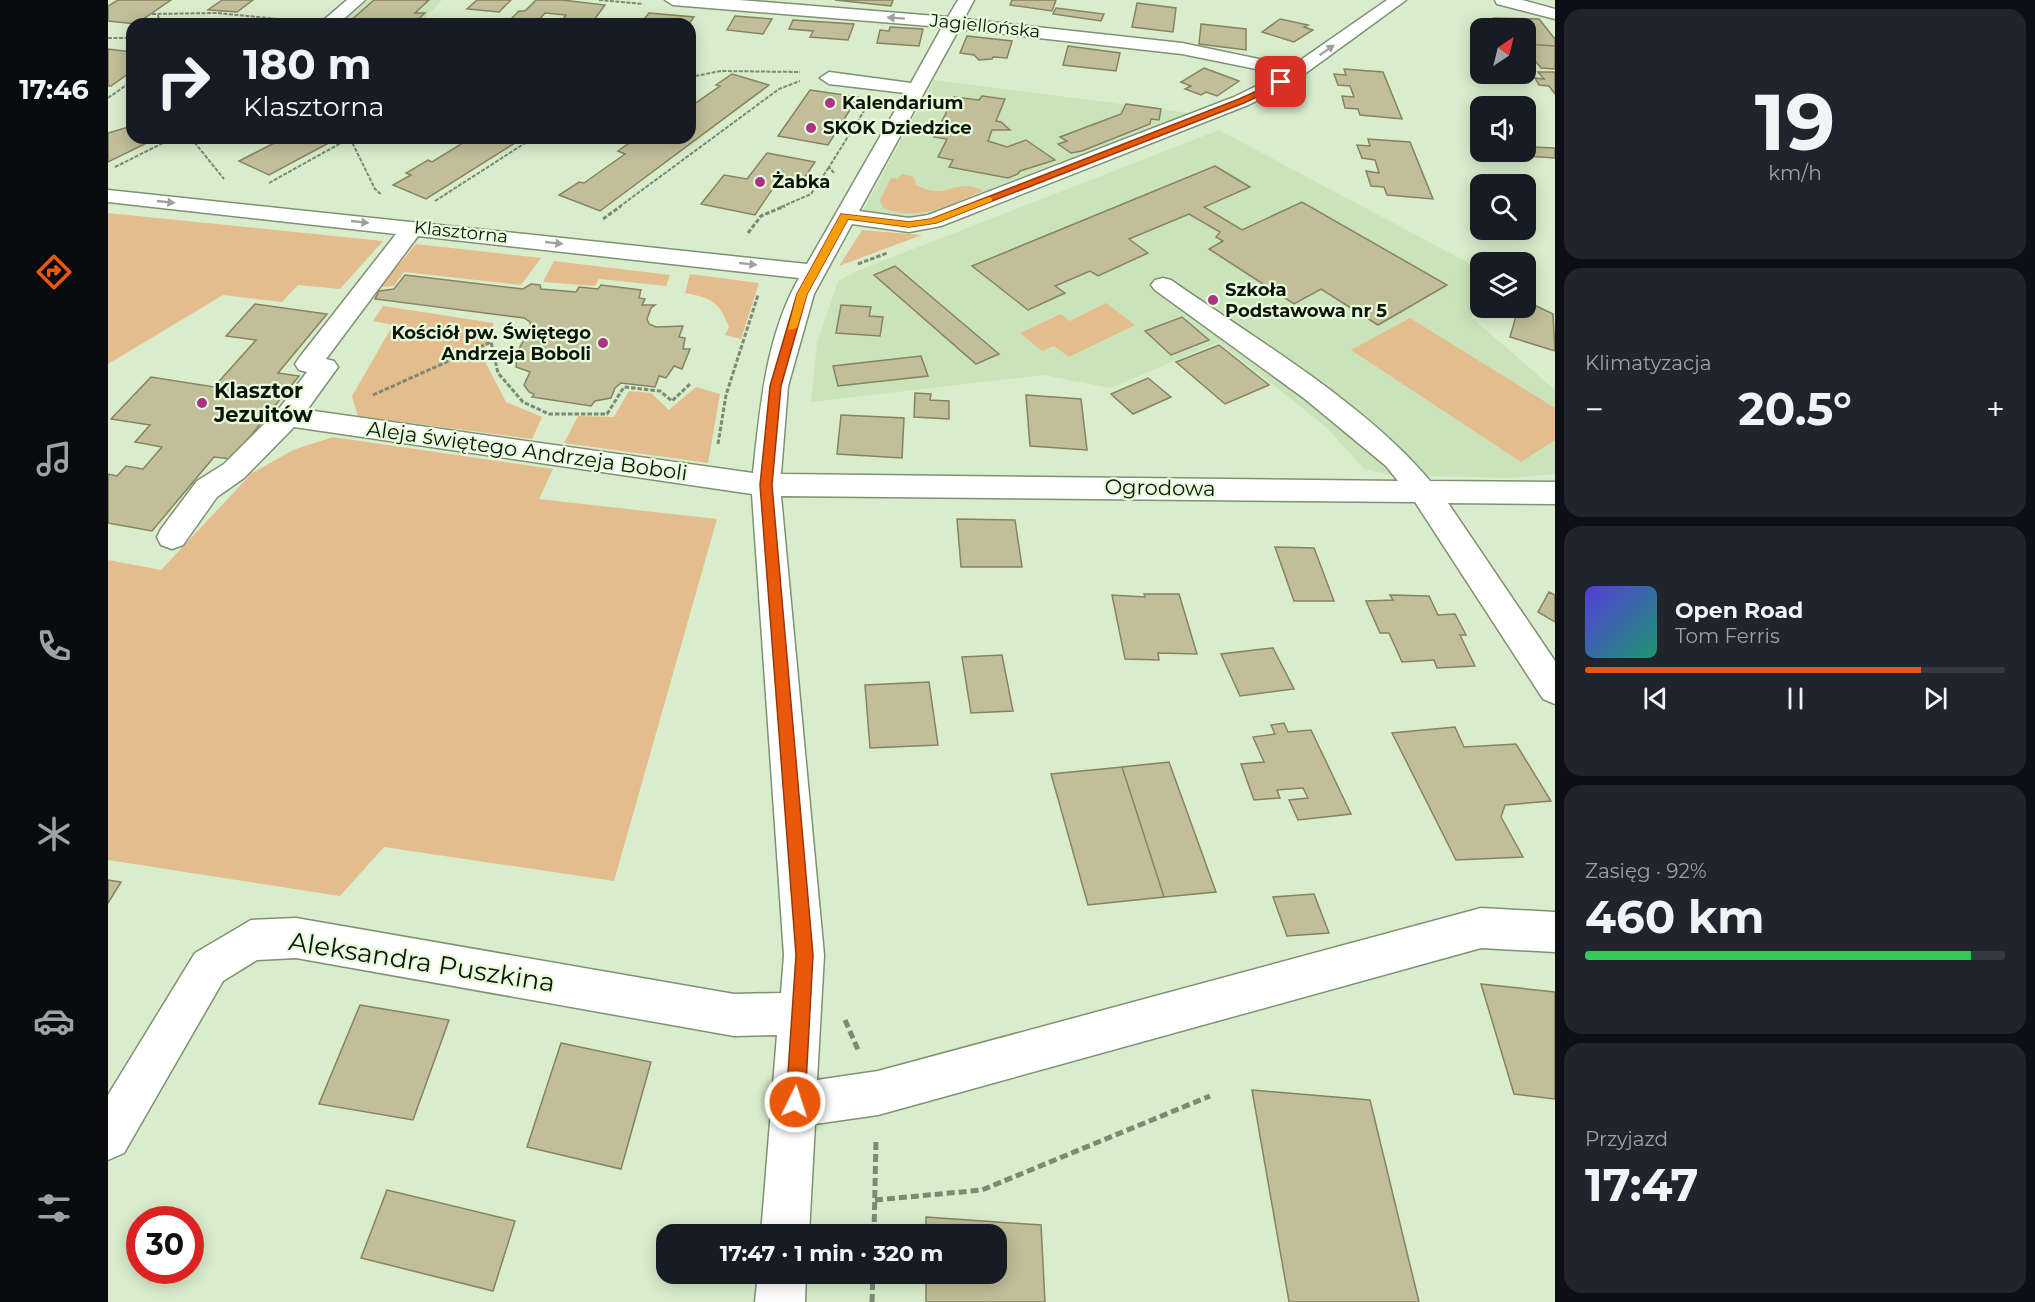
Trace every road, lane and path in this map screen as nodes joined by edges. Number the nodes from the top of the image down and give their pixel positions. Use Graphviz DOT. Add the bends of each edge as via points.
graph roads {
  1 [pos="357,0"];
  2 [pos="673,0"];
  3 [pos="1398,0"];
  4 [pos="1503,0"];
  5 [pos="960,11"];
  6 [pos="152,14"];
  7 [pos="1555,14"];
  8 [pos="158,15"];
  9 [pos="159,18"];
  10 [pos="268,18"];
  11 [pos="336,18"];
  12 [pos="108,38"];
  13 [pos="126,39"];
  14 [pos="801,72"];
  15 [pos="1295,72"];
  16 [pos="696,76"];
  17 [pos="829,78"];
  18 [pos="801,81"];
  19 [pos="126,85"];
  20 [pos="916,89"];
  21 [pos="108,98"];
  22 [pos="161,144"];
  23 [pos="197,144"];
  24 [pos="339,144"];
  25 [pos="353,144"];
  26 [pos="524,144"];
  27 [pos="829,167"];
  28 [pos="112,168"];
  29 [pos="226,182"];
  30 [pos="260,188"];
  31 [pos="108,196"];
  32 [pos="382,196"];
  33 [pos="430,205"];
  34 [pos="845,216"];
  35 [pos="600,221"];
  36 [pos="413,227"];
  37 [pos="747,234"];
  38 [pos="813,272"];
  39 [pos="1163,285"];
  40 [pos="690,384"];
  41 [pos="288,417"];
  42 [pos="318,421"];
  43 [pos="766,485"];
  44 [pos="1424,491"];
  45 [pos="1555,493"];
  46 [pos="172,537"];
  47 [pos="1555,689"];
  48 [pos="1555,932"];
  49 [pos="801,1013"];
  50 [pos="1210,1096"];
  51 [pos="795,1102"];
  52 [pos="108,1137"];
  53 [pos="875,1200"];
  54 [pos="786,1224"];
  55 [pos="781,1284"];
  56 [pos="873,1284"];
  57 [pos="780,1302"];
  58 [pos="872,1302"];
  1 -- 11 [label="street"];
  5 -- 2 [label="street, Jagiellońska, one-way"];
  15 -- 3 [label="street, one-way"];
  4 -- 7 [label="street"];
  5 -- 15 [label="street, Jagiellońska" via="1259,62"];
  5 -- 20 [label="street"];
  6 -- 8 [label="path"];
  8 -- 9 [label="path"];
  8 -- 10 [label="path" via="217,13"];
  12 -- 13 [label="path"];
  14 -- 16 [label="path" via="721,71"];
  15 -- 34 [label="street" via="1250,98 933,221 909,225"];
  17 -- 20 [label="street"];
  18 -- 35 [label="path" via="779,89"];
  19 -- 21 [label="path"];
  20 -- 34 [label="street"];
  22 -- 28 [label="path"];
  23 -- 29 [label="path"];
  24 -- 30 [label="path"];
  25 -- 32 [label="path"];
  26 -- 33 [label="path"];
  27 -- 37 [label="path" via="811,194 761,216"];
  31 -- 36 [label="street, Klasztorna, one-way"];
  34 -- 38 [label="street"];
  36 -- 38 [label="street, Klasztorna, one-way"];
  36 -- 41 [label="street" via="308,364 325,367"];
  38 -- 43 [label="street" via="802,294 776,386"];
  39 -- 44 [label="street" via="1314,393 1396,459"];
  40 -- 42 [label="path" via="672,401 660,391 624,387 607,414 549,414 523,402 498,373 491,342"];
  41 -- 42 [label="street, Aleja świętego Andrzeja Boboli"];
  41 -- 46 [label="street" via="234,471 207,489"];
  42 -- 43 [label="street, Aleja świętego Andrzeja Boboli"];
  43 -- 44 [label="street, Ogrodowa"];
  43 -- 49 [label="street" via="804,955"];
  44 -- 45 [label="street, Ogrodowa"];
  44 -- 47 [label="street"];
  48 -- 51 [label="street" via="1481,928 878,1093 825,1102"];
  49 -- 51 [label="street"];
  49 -- 52 [label="street, Aleksandra Puszkina" via="734,1015 297,938 251,940 209,967"];
  50 -- 53 [label="path" via="982,1190"];
  51 -- 54 [label="street"];
  55 -- 57 [label="street"];
  56 -- 58 [label="path"];
}
